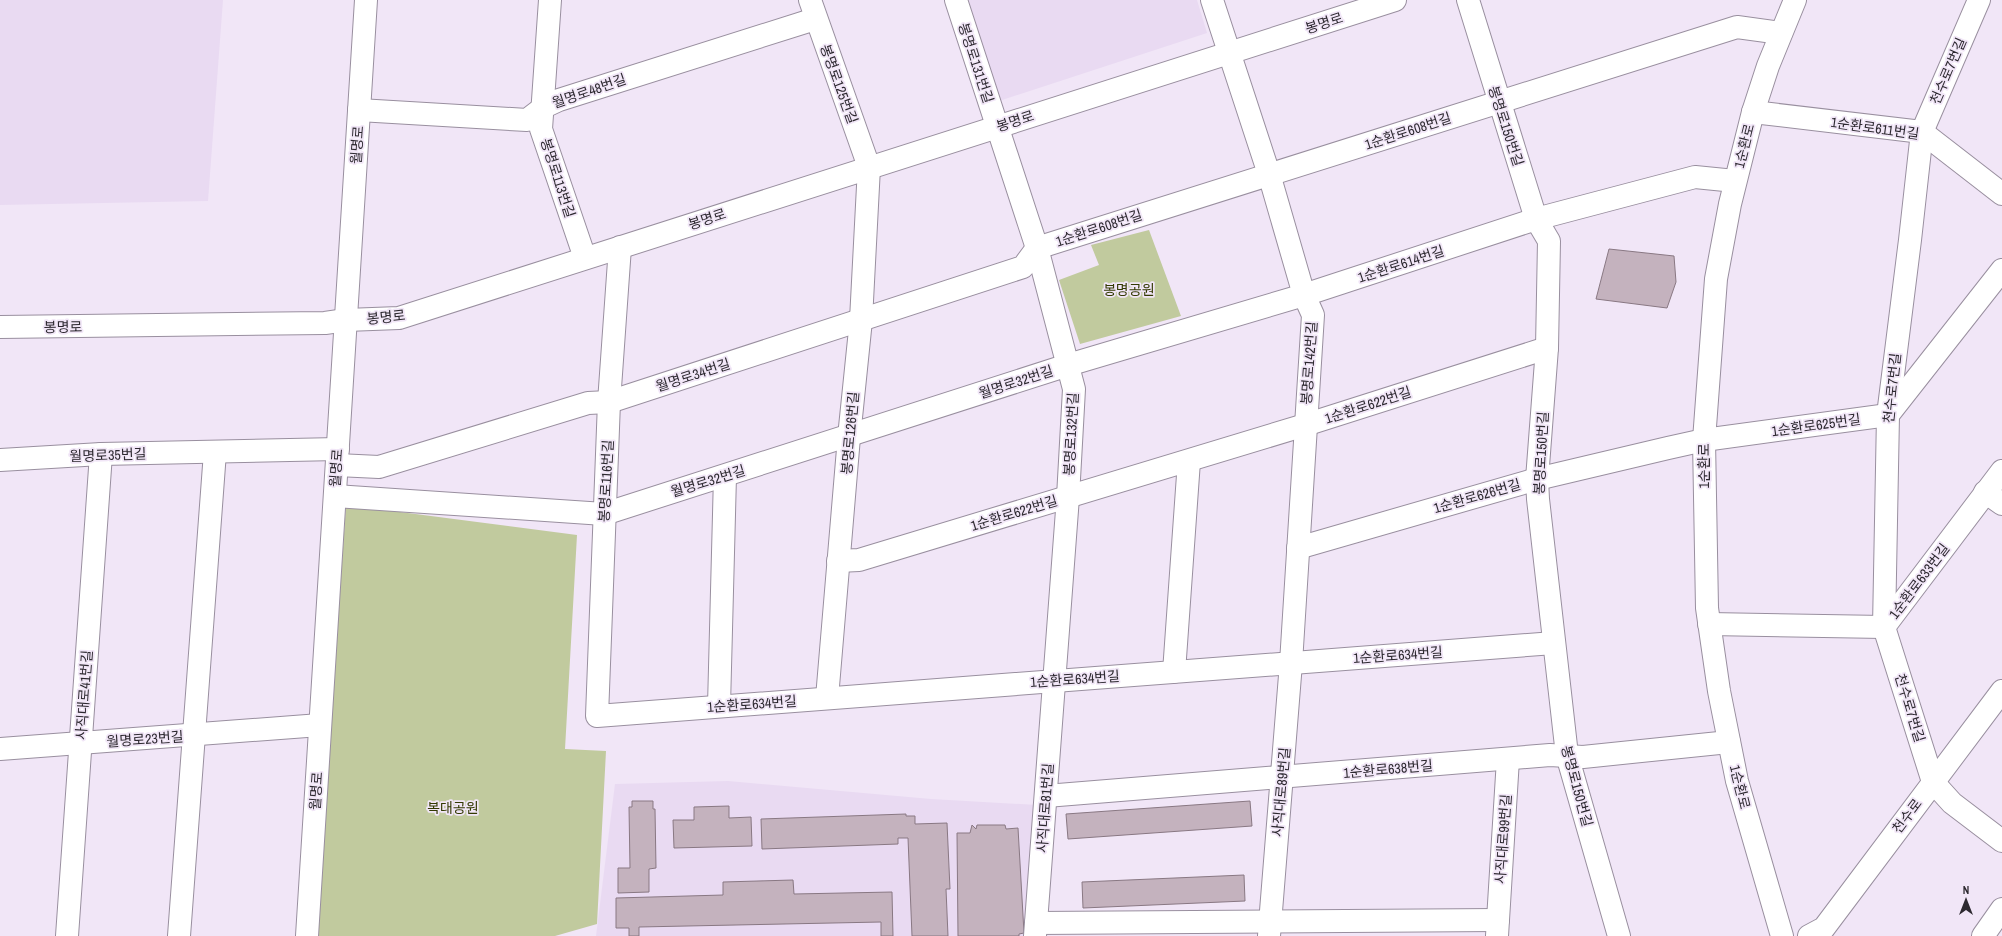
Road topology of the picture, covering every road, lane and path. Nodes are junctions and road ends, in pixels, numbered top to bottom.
1 (366, 0) edge
2 (550, 0) edge
3 (956, 0) edge
4 (1212, 0) edge
5 (1395, 0) edge
6 (1468, 0) edge
7 (1795, 0) edge
8 (1979, 0) edge
9 (813, 9) edge
10 (1781, 33) junction
11 (1229, 53) junction
12 (1498, 102) junction
13 (544, 108) junction
14 (359, 110) junction
15 (1753, 112) junction
16 (998, 126) junction
17 (1922, 132) junction
18 (869, 167) junction
19 (1269, 174) junction
20 (1735, 181) junction
21 (2002, 194) edge
22 (1536, 219) junction
23 (620, 247) junction
24 (1037, 248) junction
25 (585, 258) junction
26 (2002, 270) edge
27 (1304, 295) junction
28 (346, 320) junction
29 (861, 320) junction
30 (0, 328) edge
31 (1547, 348) junction
32 (1068, 365) junction
33 (609, 402) junction
34 (1888, 415) junction
35 (1305, 425) junction
36 (849, 437) junction
37 (1704, 440) junction
38 (215, 452) junction
39 (101, 454) junction
40 (337, 457) junction
41 (0, 460) edge
42 (1188, 461) junction
43 (2002, 471) edge
44 (725, 476) junction
45 (1538, 479) junction
46 (335, 496) junction
47 (1068, 497) junction
48 (1994, 498) edge
49 (604, 514) junction
50 (1298, 548) junction
51 (838, 561) junction
52 (1709, 624) junction
53 (1884, 627) junction
54 (1554, 643) junction
55 (1291, 663) junction
56 (1174, 672) junction
57 (1055, 681) junction
58 (2002, 691) edge
59 (827, 698) junction
60 (719, 706) junction
61 (597, 716) joint
62 (320, 725) junction
63 (194, 735) junction
64 (1729, 742) junction
65 (81, 744) junction
66 (0, 749) edge
67 (1567, 755) junction
68 (1508, 759) junction
69 (1282, 778) junction
70 (1933, 782) junction
71 (1046, 796) junction
72 (2002, 841) edge
73 (2002, 908) edge
74 (1498, 928) edge
75 (1270, 929) edge
76 (1036, 930) edge
77 (67, 936) edge
78 (179, 936) edge
79 (307, 936) edge
80 (1619, 936) edge
81 (1782, 936) edge
82 (1809, 936) edge
83 (1983, 936) edge

1 - 14 street, 월명로
2 - 13 street, 봉명로113번길
3 - 16 street, 봉명로131번길
4 - 11 street, 봉명로142번길
5 - 11 street, 봉명로
6 - 12 street, 봉명로150번길
7 - 10 street, 1순환로
8 - 17 street, 천수로7번길
9 - 13 street, 월명로48번길
9 - 18 street, 봉명로125번길
10 - 12 street, 1순환로608번길
10 - 15 street, 1순환로
11 - 16 street, 봉명로
11 - 19 street, 봉명로142번길
12 - 19 street, 1순환로608번길
12 - 22 street, 봉명로150번길
13 - 14 street, 월명로48번길
13 - 25 street, 봉명로113번길
14 - 28 street, 월명로
15 - 17 street, 1순환로611번길
15 - 20 street, 1순환로
16 - 18 street, 봉명로
16 - 24 street, 봉명로132번길
17 - 21 street, 1순환로611번길
17 - 34 street, 천수로7번길
18 - 23 street, 봉명로
18 - 29 street, 봉명로126번길
19 - 24 street, 1순환로608번길
19 - 27 street, 봉명로142번길
20 - 22 street, 1순환로614번길
20 - 37 street, 1순환로
22 - 27 street, 1순환로614번길
22 - 31 street, 봉명로150번길
23 - 25 street, 봉명로
23 - 33 street, 봉명로116번길
24 - 29 street, 월명로34번길
24 - 32 street, 봉명로132번길
25 - 28 street, 봉명로
26 - 34 street
27 - 32 street, 1순환로614번길
27 - 35 street, 봉명로142번길
28 - 30 street, 봉명로
28 - 40 street, 월명로
29 - 33 street, 월명로34번길
29 - 36 street, 봉명로126번길
31 - 35 street, 1순환로622번길
31 - 45 street, 봉명로150번길
32 - 36 street, 월명로32번길
32 - 47 street, 봉명로132번길
33 - 40 street, 월명로34번길
33 - 49 street, 봉명로116번길
34 - 37 street, 1순환로625번길
34 - 53 street, 천수로7번길
35 - 42 street, 1순환로622번길
35 - 50 street, 봉명로142번길
36 - 44 street, 월명로32번길
36 - 51 street, 봉명로126번길
37 - 45 street, 1순환로626번길
37 - 52 street, 1순환로
38 - 39 street, 월명로35번길
38 - 40 street, 월명로35번길
38 - 63 street, 월명로23번길
39 - 41 street, 월명로35번길
39 - 65 street, 사직대로41번길
40 - 46 street, 월명로
42 - 47 street, 1순환로622번길
42 - 56 street
43 - 48 street, 1순환로633번길
44 - 49 street, 월명로32번길
44 - 60 street
45 - 50 street, 1순환로626번길
45 - 54 street, 봉명로150번길
46 - 49 street, 월명로32번길
46 - 62 street, 월명로
47 - 51 street, 1순환로622번길
47 - 57 street, 봉명로132번길
48 - 53 street, 1순환로633번길
49 - 61 street, 봉명로116번길
50 - 55 street, 봉명로142번길
51 - 59 street, 봉명로126번길
52 - 53 street, 1순환로633번길
52 - 64 street, 1순환로
53 - 70 street, 천수로7번길
54 - 55 street, 1순환로634번길
54 - 67 street, 봉명로150번길
55 - 56 street, 1순환로634번길
55 - 69 street, 사직대로89번길
56 - 57 street, 1순환로634번길
57 - 59 street, 1순환로634번길
57 - 71 street, 사직대로81번길
58 - 70 street, 천수로
59 - 60 street, 1순환로634번길
60 - 61 street, 1순환로634번길
62 - 63 street, 월명로23번길
62 - 79 street, 월명로
63 - 65 street, 월명로23번길
63 - 78 street, 월명로23번길
64 - 67 street, 1순환로638번길
64 - 81 street, 1순환로
65 - 66 street, 월명로23번길
65 - 77 street, 사직대로41번길
67 - 68 street, 1순환로638번길
67 - 80 street, 봉명로150번길
68 - 69 street, 1순환로638번길
68 - 74 street, 사직대로99번길
69 - 71 street, 1순환로638번길
69 - 75 street, 사직대로89번길
70 - 72 street
70 - 82 street, 천수로
71 - 76 street, 사직대로81번길
73 - 83 street
74 - 75 street, 사직대로99번길
75 - 76 street

